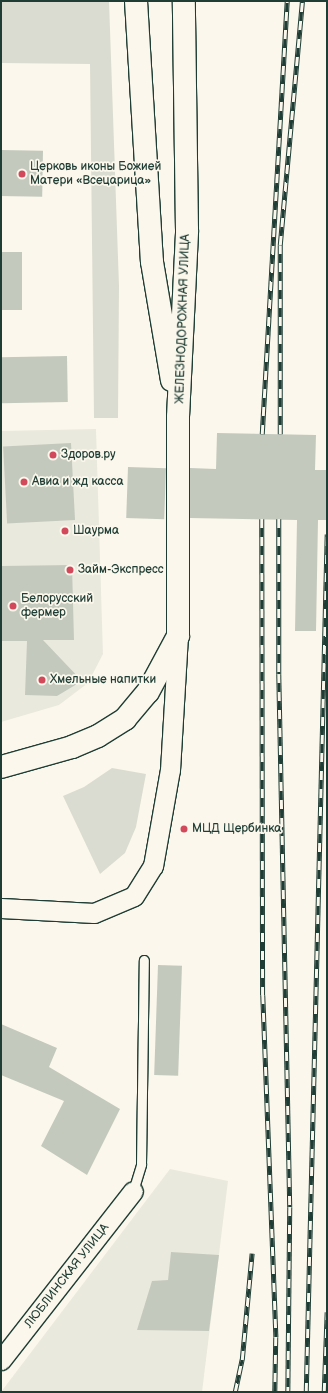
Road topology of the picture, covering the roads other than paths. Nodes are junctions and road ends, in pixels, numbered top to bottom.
1 (136, 1) edge
2 (184, 1) edge
3 (178, 417) junction
4 (178, 636) junction
5 (1, 767) edge
6 (1, 908) edge
7 (144, 960) dead end
8 (133, 1191) joint
9 (1, 1360) edge

1 - 3 main road
2 - 3 main road, ЖЕЛЕЗНОДОРОЖНАЯ УЛИЦА
3 - 4 main road, ЖЕЛЕЗНОДОРОЖНАЯ УЛИЦА
4 - 5 main road
4 - 6 street
7 - 8 lane
8 - 9 street, ЛЮБЛИНСКАЯ УЛИЦА

